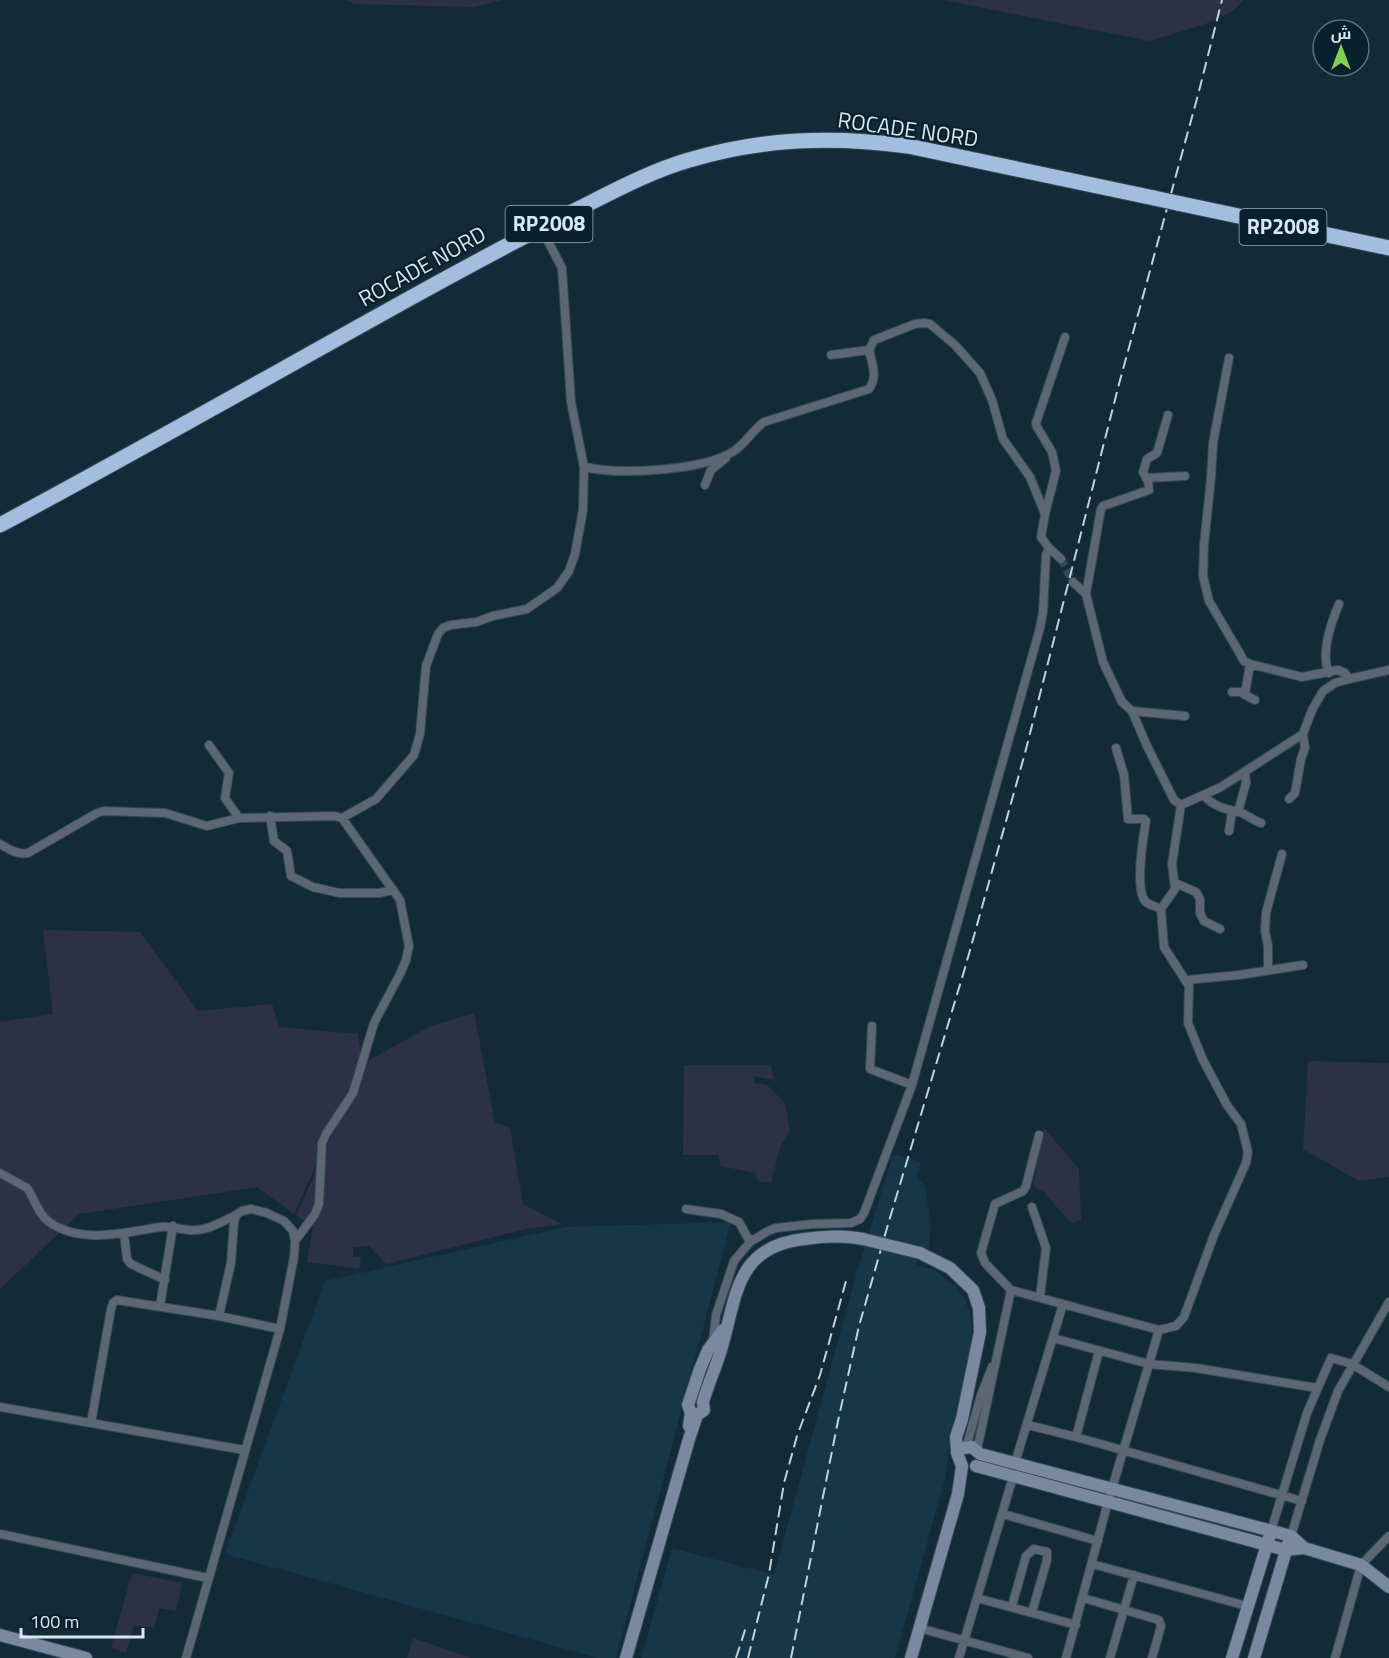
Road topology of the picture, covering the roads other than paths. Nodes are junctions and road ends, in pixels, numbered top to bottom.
1 (541, 228) junction
2 (1389, 248) edge
3 (1065, 337) dead end
4 (869, 350) junction
5 (831, 355) dead end
6 (1229, 358) dead end
7 (1168, 415) dead end
8 (730, 453) junction
9 (584, 467) junction
10 (1185, 476) dead end
11 (1146, 478) junction
12 (705, 485) dead end
13 (1044, 514) junction
14 (0, 525) edge
15 (1049, 548) junction
16 (1061, 559) tunnel mouth
17 (1073, 582) tunnel mouth
18 (1086, 594) junction
19 (1339, 604) dead end
20 (1250, 664) junction
21 (1389, 670) edge
22 (1328, 671) junction
23 (1349, 679) junction
24 (1335, 683) junction
25 (1232, 692) dead end
26 (1245, 694) junction
27 (1255, 700) dead end
28 (1132, 711) junction
29 (1185, 717) dead end
30 (1303, 734) junction
31 (209, 745) dead end
32 (1116, 748) dead end
33 (1245, 772) junction
34 (1204, 796) junction
35 (1290, 799) dead end
36 (1181, 805) junction
37 (1235, 812) junction
38 (270, 816) junction
39 (239, 818) junction
40 (342, 818) junction
41 (1262, 823) dead end
42 (1229, 831) dead end
43 (0, 844) edge
44 (1282, 854) dead end
45 (1175, 883) junction
46 (393, 890) junction
47 (1161, 909) junction
48 (1220, 929) dead end
49 (1303, 965) dead end
50 (1269, 970) junction
51 (1187, 980) junction
52 (872, 1026) dead end
53 (912, 1085) junction
54 (1039, 1135) dead end
55 (0, 1173) edge
56 (1032, 1207) dead end
57 (686, 1209) dead end
58 (236, 1215) junction
59 (173, 1226) junction
60 (124, 1234) junction
61 (295, 1241) junction
62 (750, 1242) junction
63 (165, 1280) junction
64 (1011, 1290) junction
65 (1041, 1297) junction
66 (1389, 1302) edge
67 (1064, 1305) junction
68 (160, 1306) junction
69 (219, 1316) junction
70 (725, 1327) junction
71 (280, 1329) junction
72 (1159, 1330) junction
73 (1053, 1338) junction
74 (713, 1344) junction
75 (1099, 1352) junction
76 (1149, 1364) junction
77 (1352, 1364) junction
78 (712, 1371) junction
79 (1389, 1387) edge
80 (1317, 1388) junction
81 (0, 1407) edge
82 (696, 1407) junction
83 (91, 1423) junction
84 (1028, 1425) junction
85 (1076, 1437) junction
86 (244, 1450) junction
87 (1125, 1451) junction
88 (969, 1457) junction
89 (1015, 1464) junction
90 (1013, 1477) junction
91 (1282, 1495) junction
92 (1110, 1496) junction
93 (1302, 1501) junction
94 (1003, 1515) junction
95 (1271, 1531) junction
96 (0, 1534) edge
97 (1291, 1536) junction
98 (1389, 1536) edge
99 (1098, 1541) junction
100 (1267, 1545) junction
101 (1304, 1548) junction
102 (1286, 1550) junction
103 (1092, 1564) junction
104 (1361, 1565) junction
105 (1134, 1575) junction
106 (208, 1578) junction
107 (1389, 1587) edge
108 (977, 1598) junction
109 (1083, 1599) junction
110 (1012, 1606) junction
111 (1247, 1606) junction
112 (1125, 1610) junction
113 (1032, 1612) junction
114 (1076, 1625) junction
115 (919, 1628) junction
116 (0, 1635) edge
117 (963, 1641) junction
118 (86, 1658) edge
119 (186, 1658) edge
120 (626, 1658) edge
121 (911, 1658) edge
122 (959, 1658) edge
123 (1028, 1658) edge
124 (1066, 1658) edge
125 (1110, 1658) edge
126 (1152, 1658) edge
127 (1233, 1658) edge
128 (1254, 1658) edge
129 (1335, 1658) edge

1 - 2 highway, ROCADE NORD / RP2008, bridge
1 - 9 street
1 - 14 highway, ROCADE NORD / RP2008
3 - 13 street
4 - 5 street
4 - 8 street
4 - 13 street
6 - 20 street
7 - 11 street
8 - 9 street
8 - 12 street
9 - 40 street
10 - 11 street
11 - 18 street
13 - 15 street
15 - 16 street
15 - 53 street
17 - 18 street
18 - 28 street
19 - 22 street
20 - 22 street
20 - 26 street
21 - 23 street
22 - 23 street
22 - 24 street
23 - 24 street
24 - 30 street
25 - 26 street
26 - 27 street
28 - 29 street
28 - 36 street
30 - 33 street
30 - 35 street
31 - 39 street
32 - 47 street
33 - 34 street
33 - 37 street
34 - 36 street
34 - 37 street
36 - 45 street
37 - 41 street
37 - 42 street
38 - 39 street
38 - 40 street
38 - 46 street
39 - 43 street
40 - 46 street
44 - 50 street
45 - 47 street
45 - 48 street
46 - 61 street
47 - 51 street
49 - 50 street
50 - 51 street
51 - 72 street
52 - 53 street
53 - 62 street
54 - 64 street
55 - 60 street
56 - 65 street
57 - 62 street
58 - 59 street
58 - 61 street
58 - 69 street
59 - 60 street
59 - 63 street
60 - 63 street
61 - 71 street
62 - 74 street
63 - 68 street
64 - 65 street
64 - 88 street
65 - 67 street
66 - 77 street
67 - 72 street
67 - 73 street
68 - 69 street
68 - 83 street
69 - 71 street
70 - 74 street
70 - 78 street
70 - 88 street, bridge
71 - 86 street
72 - 76 street
73 - 75 street
73 - 84 street
74 - 78 street
74 - 82 street
75 - 76 street
75 - 85 street
76 - 80 street
76 - 87 street
77 - 79 street
77 - 80 street
77 - 93 street
78 - 82 street
80 - 91 street
81 - 83 street
82 - 120 street
83 - 86 street
84 - 85 street
84 - 89 street
85 - 87 street
86 - 106 street
87 - 91 street
87 - 92 street
88 - 89 street
88 - 90 street
88 - 115 street
89 - 92 street
90 - 92 street
90 - 94 street
91 - 93 street
91 - 95 street
92 - 95 street
92 - 99 street
92 - 100 street
93 - 97 street
94 - 99 street
94 - 108 street
95 - 97 street
95 - 100 street
96 - 106 street
97 - 101 street
97 - 102 street
98 - 104 street
99 - 103 street
100 - 102 street
100 - 111 street
101 - 102 street
101 - 104 street
102 - 128 street
103 - 105 street
103 - 109 street
104 - 107 street
104 - 129 street
105 - 111 street
105 - 112 street
106 - 119 street
108 - 110 street
108 - 117 street
109 - 112 street
109 - 114 street
110 - 113 street
110 - 113 street
111 - 127 street
112 - 125 street
112 - 126 street
113 - 114 street
114 - 124 street
115 - 117 street
115 - 121 street
116 - 118 street
117 - 122 street
117 - 123 street

